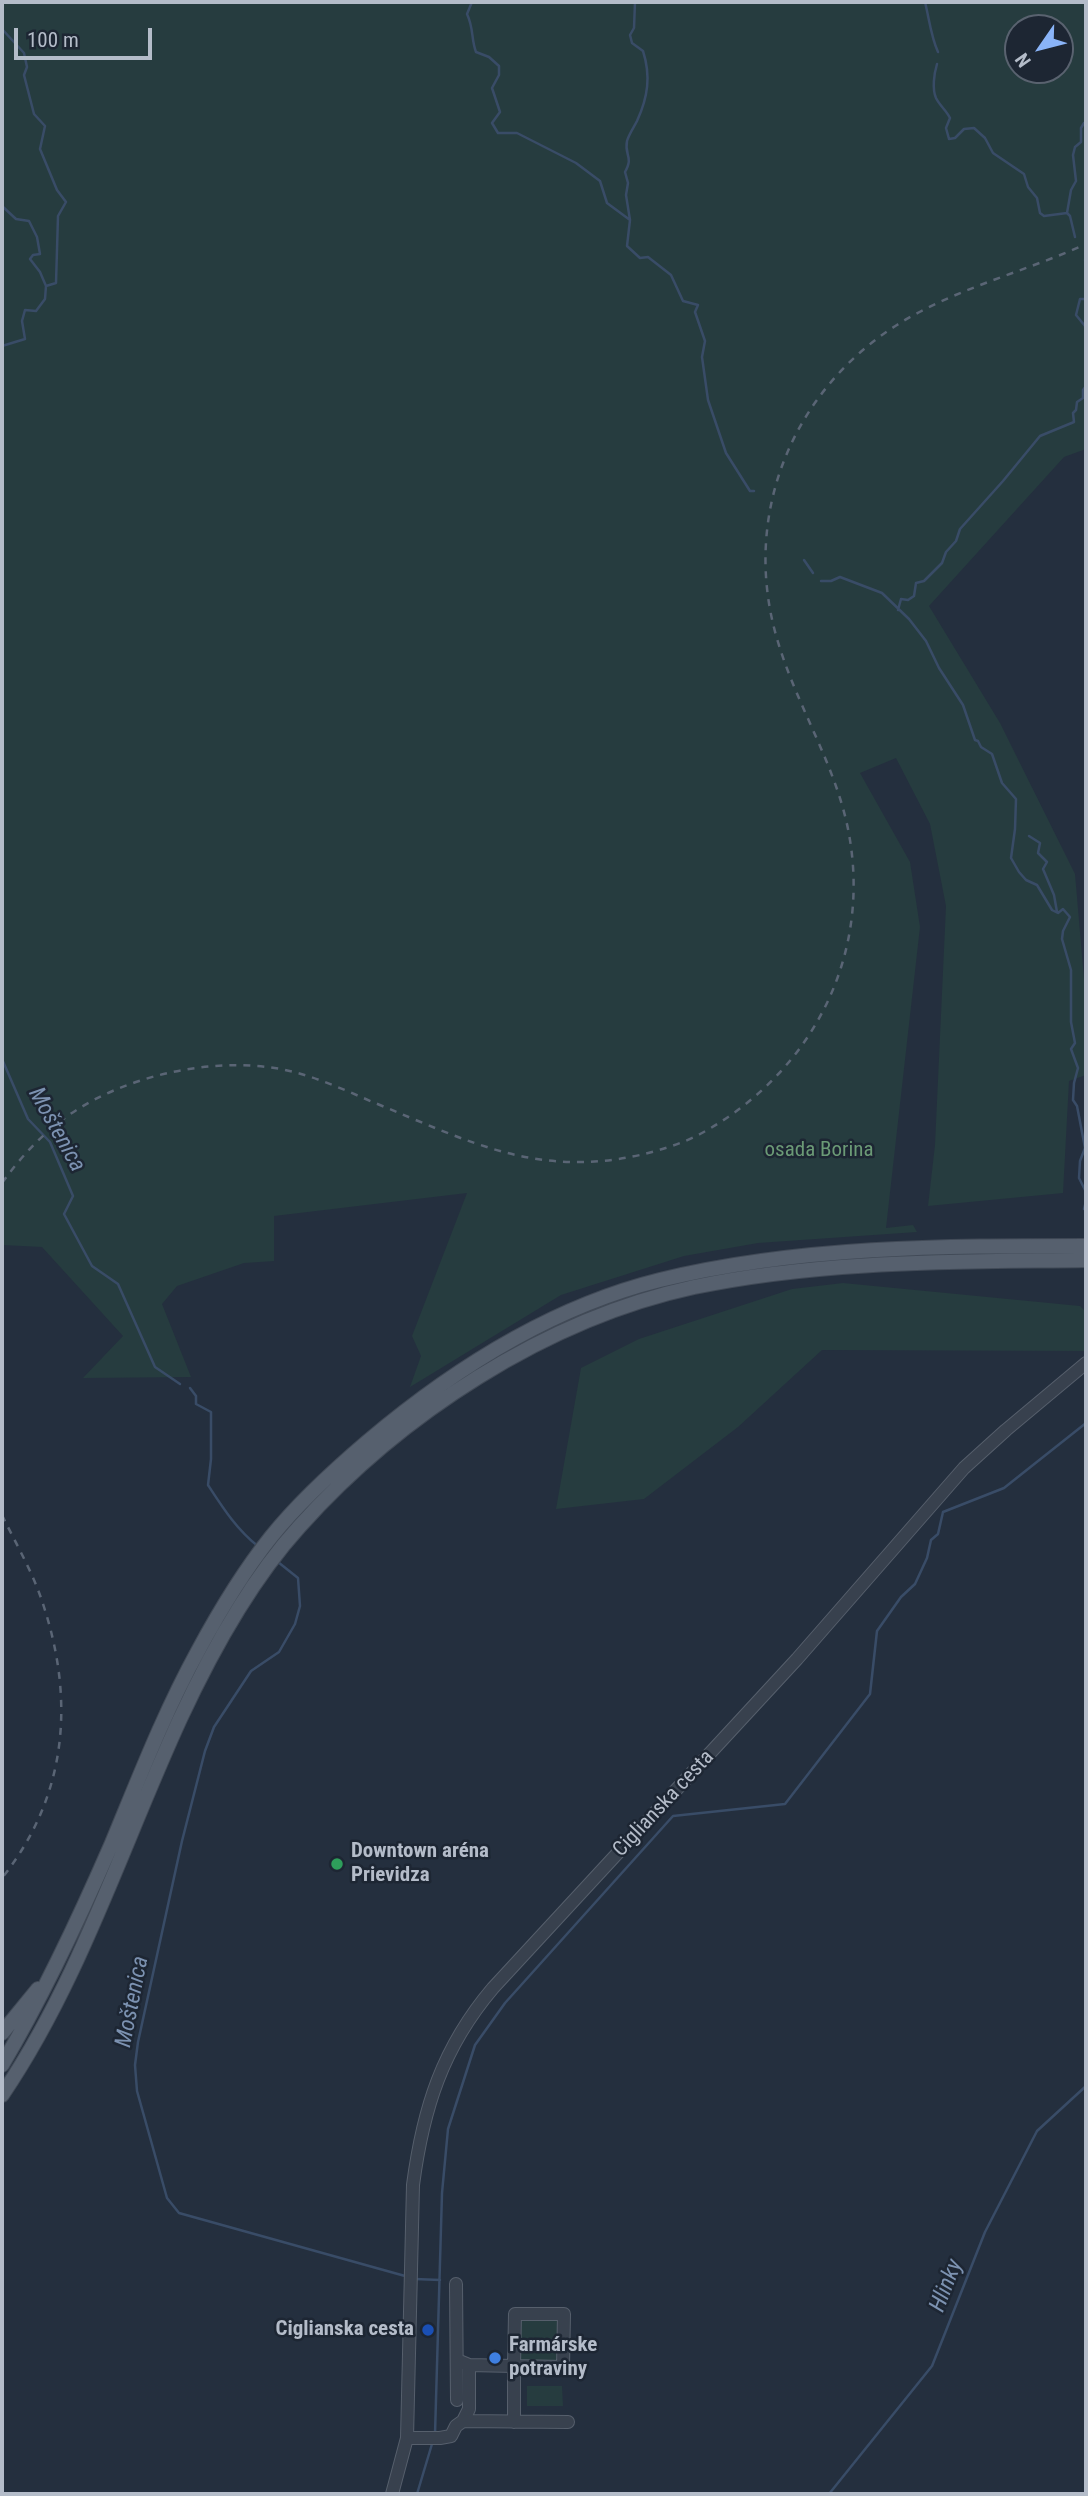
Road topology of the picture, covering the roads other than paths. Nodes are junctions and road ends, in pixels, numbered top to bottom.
1 (1086, 1246) edge
2 (1086, 1260) edge
3 (1086, 1363) edge
4 (257, 1568) junction
5 (55, 1969) junction
6 (2, 2033) edge
7 (2, 2065) edge
8 (2, 2095) edge
9 (456, 2284) dead end
10 (463, 2362) junction
11 (514, 2366) junction
12 (457, 2400) dead end
13 (463, 2421) junction
14 (514, 2422) junction
15 (568, 2423) dead end
16 (407, 2438) junction
17 (392, 2494) edge

1 - 4 main road
2 - 4 main road
3 - 16 street, Ciglianska cesta
4 - 5 main road
4 - 8 main road
5 - 6 main road
5 - 7 main road
9 - 10 street
10 - 11 street
10 - 12 street
10 - 13 street
11 - 11 street
11 - 14 street
13 - 14 street
13 - 16 street
14 - 15 street
16 - 17 street, Ciglianska cesta

